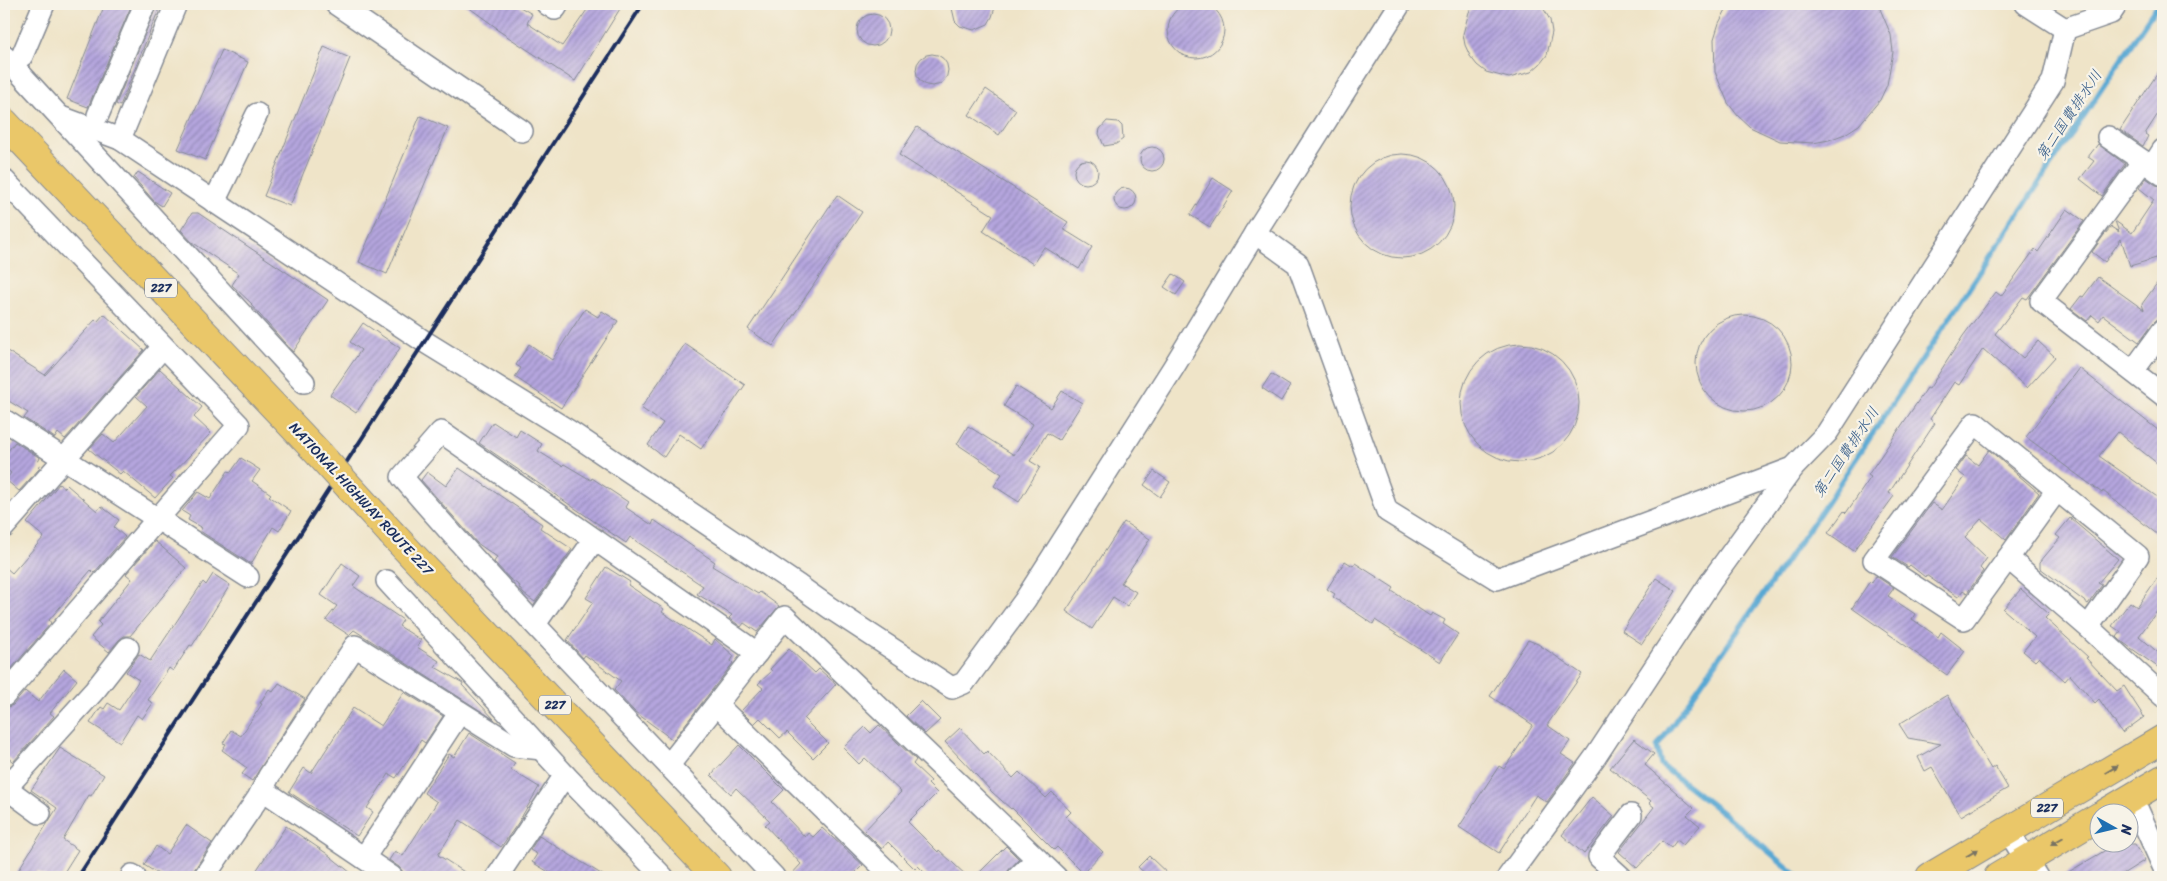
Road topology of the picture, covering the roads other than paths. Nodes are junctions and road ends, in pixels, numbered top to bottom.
1 (44, 4) edge
2 (145, 4) edge
3 (176, 4) edge
4 (336, 4) edge
5 (548, 4) edge
6 (558, 4) edge
7 (1400, 4) edge
8 (2026, 4) edge
9 (2117, 4) edge
10 (2065, 29) junction
11 (13, 56) edge
12 (257, 114) dead end
13 (98, 115) dead end
14 (61, 117) junction
15 (4, 122) edge
16 (522, 131) dead end
17 (2108, 137) dead end
18 (120, 140) junction
19 (2155, 163) edge
20 (4, 180) edge
21 (214, 202) junction
22 (1255, 233) junction
23 (2163, 330) edge
24 (163, 347) junction
25 (2134, 371) junction
26 (304, 382) dead end
27 (2163, 394) edge
28 (4, 420) edge
29 (64, 459) junction
30 (1793, 468) junction
31 (2057, 490) junction
32 (158, 519) junction
33 (4, 527) edge
34 (594, 540) junction
35 (2008, 558) junction
36 (248, 577) dead end
37 (387, 581) dead end
38 (535, 624) junction
39 (2088, 627) junction
40 (128, 648) dead end
41 (757, 653) junction
42 (4, 696) edge
43 (2163, 696) edge
44 (717, 705) junction
45 (460, 712) junction
46 (2163, 739) edge
47 (542, 749) junction
48 (669, 765) junction
49 (565, 775) junction
50 (2163, 779) edge
51 (5, 788) edge
52 (263, 790) junction
53 (2132, 797) junction
54 (2120, 804) edge
55 (40, 813) dead end
56 (1631, 815) dead end
57 (2090, 824) edge
58 (2008, 831) junction
59 (364, 858) junction
60 (1037, 859) junction
61 (2163, 866) edge
62 (2031, 868) edge
63 (642, 869) edge
64 (204, 877) edge
65 (392, 877) edge
66 (497, 877) edge
67 (662, 877) edge
68 (717, 877) edge
69 (774, 877) edge
70 (893, 877) edge
71 (1018, 877) edge
72 (1056, 877) edge
73 (1508, 877) edge
74 (1621, 877) edge
75 (1930, 877) edge
76 (1998, 877) edge

1 - 11 street
2 - 13 street
3 - 18 street
4 - 16 street
5 - 6 street
7 - 22 street
8 - 10 street
9 - 10 street
10 - 30 street
11 - 14 street
12 - 21 street
14 - 18 street
14 - 26 street
15 - 68 highway, NATIONAL HIGHWAY ROUTE 227 / 227, bridge
17 - 19 street
18 - 21 street
19 - 25 street
20 - 24 street
21 - 22 street
22 - 30 street
23 - 25 street
24 - 29 street
24 - 32 street
25 - 27 street
28 - 29 street
29 - 32 street
29 - 33 street
30 - 73 street
31 - 35 street
31 - 35 street
31 - 39 street
32 - 36 street
32 - 42 street
34 - 38 street
34 - 38 street
34 - 41 street
35 - 39 street
37 - 47 street
38 - 48 street
39 - 43 street
40 - 51 street
41 - 44 street
41 - 60 street
44 - 48 street
44 - 70 street
45 - 47 street
45 - 52 street
45 - 59 street
58 -> 46 highway, 227
47 - 49 street
48 - 69 street
49 - 63 street
49 - 66 street
50 - 53 highway
51 - 55 street
52 - 59 street
52 - 64 street
53 - 54 highway
53 - 61 street
56 - 74 street
57 -> 62 highway, 227
58 - 62 street
75 -> 58 highway, 227
59 - 65 street
60 - 71 street
60 - 72 street
62 - 76 highway, 227
63 - 67 street

